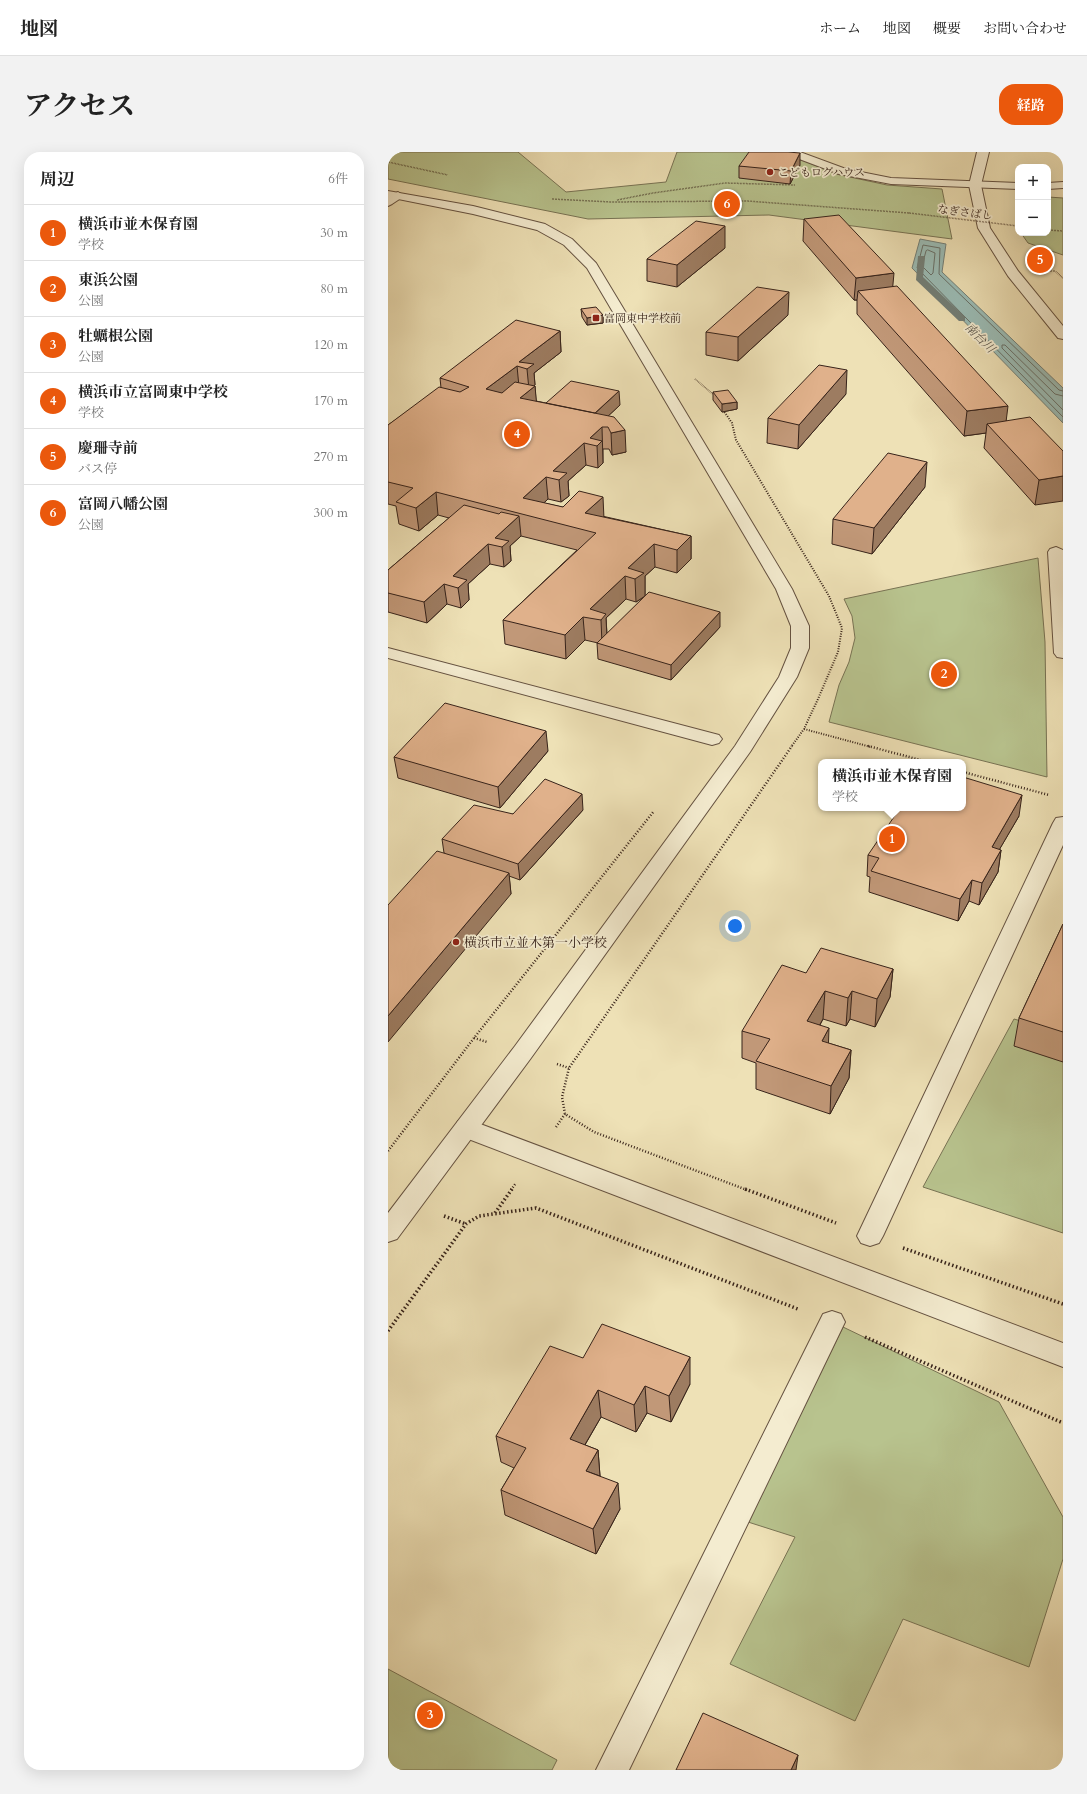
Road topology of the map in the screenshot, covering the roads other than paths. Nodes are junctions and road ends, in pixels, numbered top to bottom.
1 (790, 152) edge
2 (983, 152) edge
3 (975, 185) junction
4 (1015, 186) edge
5 (391, 197) edge
6 (1063, 335) edge
7 (1056, 552) dead end
8 (388, 653) edge
9 (1063, 653) edge
10 (712, 740) dead end
11 (1063, 823) edge
12 (467, 1128) junction
13 (388, 1232) edge
14 (870, 1236) dead end
15 (832, 1322) road end
16 (1063, 1355) edge
17 (612, 1770) edge

1 - 3 street
2 - 3 street
3 - 4 street
3 - 6 street
5 - 12 street
7 - 9 street
8 - 10 street
11 - 14 street
12 - 13 street
12 - 16 street
15 - 17 street

